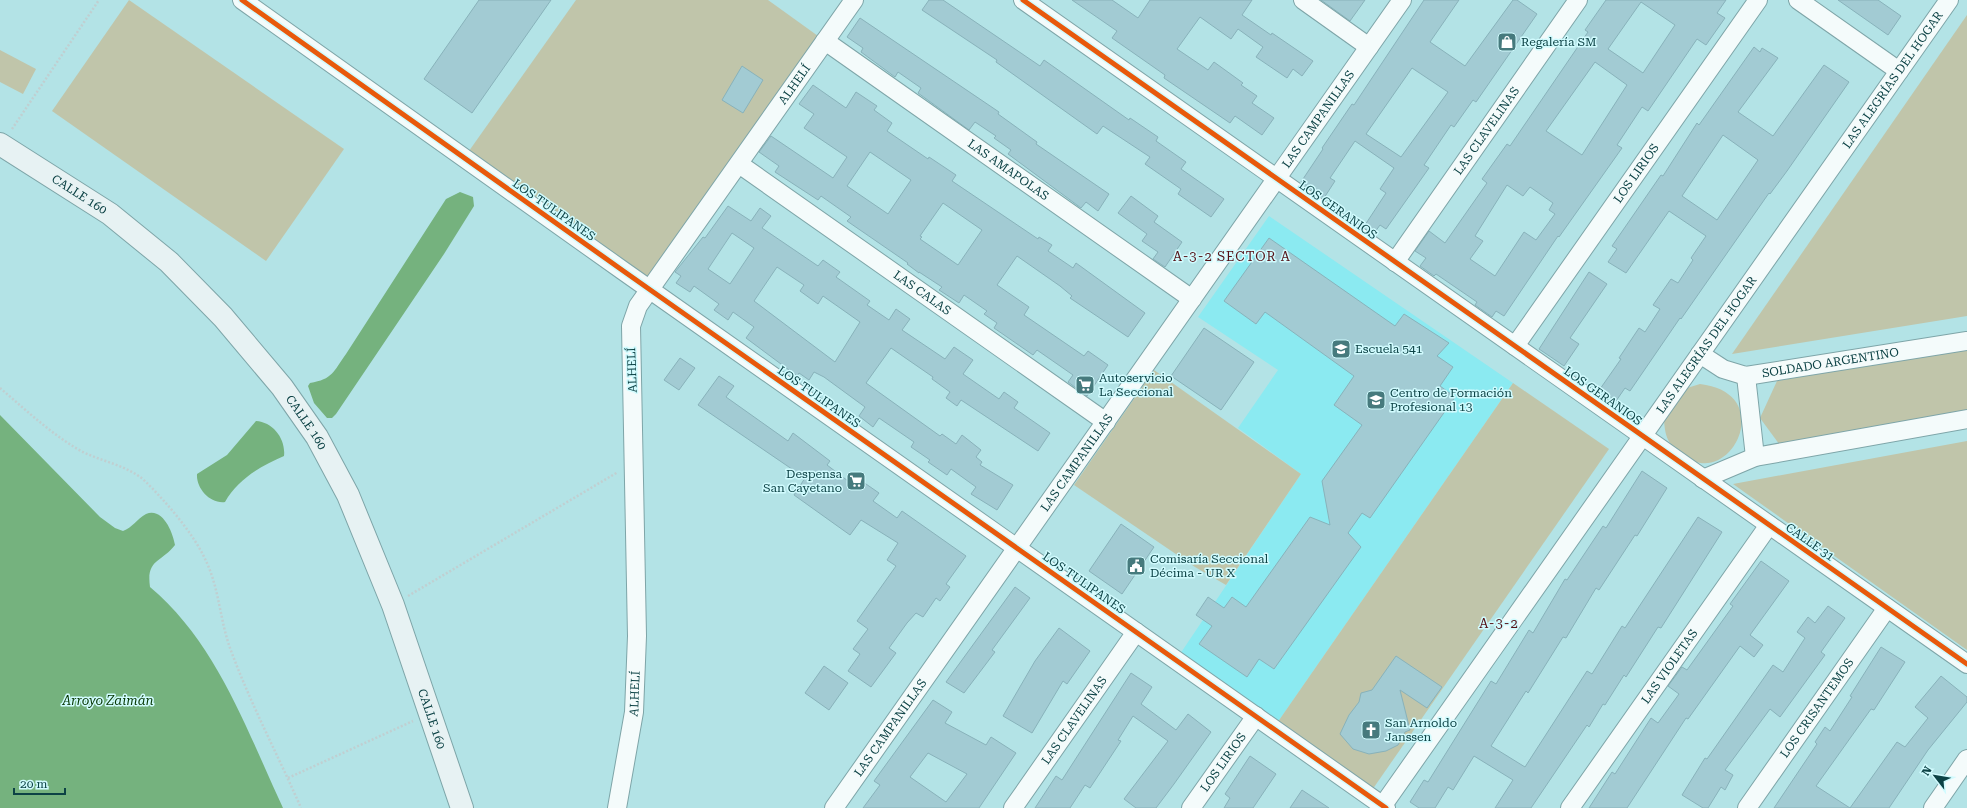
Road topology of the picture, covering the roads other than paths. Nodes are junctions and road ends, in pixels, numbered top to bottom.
1 (242, 0) edge
2 (854, 0) edge
3 (1023, 0) edge
4 (1303, 0) edge
5 (1402, 0) edge
6 (1578, 0) edge
7 (1758, 0) edge
8 (1798, 0) edge
9 (1949, 0) edge
10 (825, 40) junction
11 (1369, 47) junction
12 (1899, 71) junction
13 (1, 144) edge
14 (739, 164) junction
15 (1277, 179) junction
16 (1395, 262) junction
17 (650, 290) junction
18 (1192, 299) junction
19 (1967, 341) edge
20 (1515, 346) junction
21 (1700, 354) junction
22 (1746, 376) junction
23 (1967, 419) edge
24 (1106, 422) junction
25 (1642, 436) junction
26 (1754, 457) junction
27 (1703, 479) junction
28 (1769, 525) junction
29 (1017, 548) junction
30 (1887, 608) junction
31 (1136, 632) junction
32 (1967, 664) edge
33 (1256, 716) junction
34 (1967, 759) edge
35 (1383, 807) edge
36 (462, 808) edge
37 (617, 808) edge
38 (834, 808) edge
39 (1013, 808) edge
40 (1191, 808) edge
41 (1570, 808) edge
42 (1747, 808) edge
43 (1933, 808) edge

1 - 17 street, LOS TULIPANES
2 - 10 street, ALHELÍ
3 - 15 street, LOS GERANIOS
4 - 11 street
5 - 11 street, LAS CAMPANILLAS
6 - 16 street, LAS CLAVELINAS
7 - 20 street, LOS LIRIOS
8 - 12 street
9 - 12 street, LAS ALEGRÍAS DEL HOGAR
10 - 14 street, ALHELÍ
10 - 18 street, LAS AMAPOLAS
11 - 15 street, LAS CAMPANILLAS
12 - 21 street, LAS ALEGRÍAS DEL HOGAR
13 - 36 main road, CALLE 160
14 - 17 street, ALHELÍ
14 - 24 street, LAS CALAS
15 - 16 street, LOS GERANIOS
15 - 18 street, LAS CAMPANILLAS
16 - 20 street, LOS GERANIOS
17 - 29 street, LOS TULIPANES
17 - 37 street, ALHELÍ
18 - 24 street, LAS CAMPANILLAS
19 - 22 street, SOLDADO ARGENTINO
20 - 25 street, LOS GERANIOS
21 - 22 street, SOLDADO ARGENTINO
21 - 25 street, LAS ALEGRÍAS DEL HOGAR
22 - 26 street
23 - 26 street
24 - 29 street, LAS CAMPANILLAS
25 - 27 street, CALLE 31
25 - 35 street, LAS ALEGRÍAS DEL HOGAR
26 - 27 street
27 - 28 street, CALLE 31
28 - 30 street, CALLE 31
28 - 41 street, LAS VIOLETAS
29 - 31 street, LOS TULIPANES
29 - 38 street, LAS CAMPANILLAS
30 - 32 street, CALLE 31
30 - 42 street, LOS CRISANTEMOS
31 - 33 street, LOS TULIPANES
31 - 39 street, LAS CLAVELINAS
33 - 35 street, LOS TULIPANES
33 - 40 street, LOS LIRIOS
34 - 43 street

